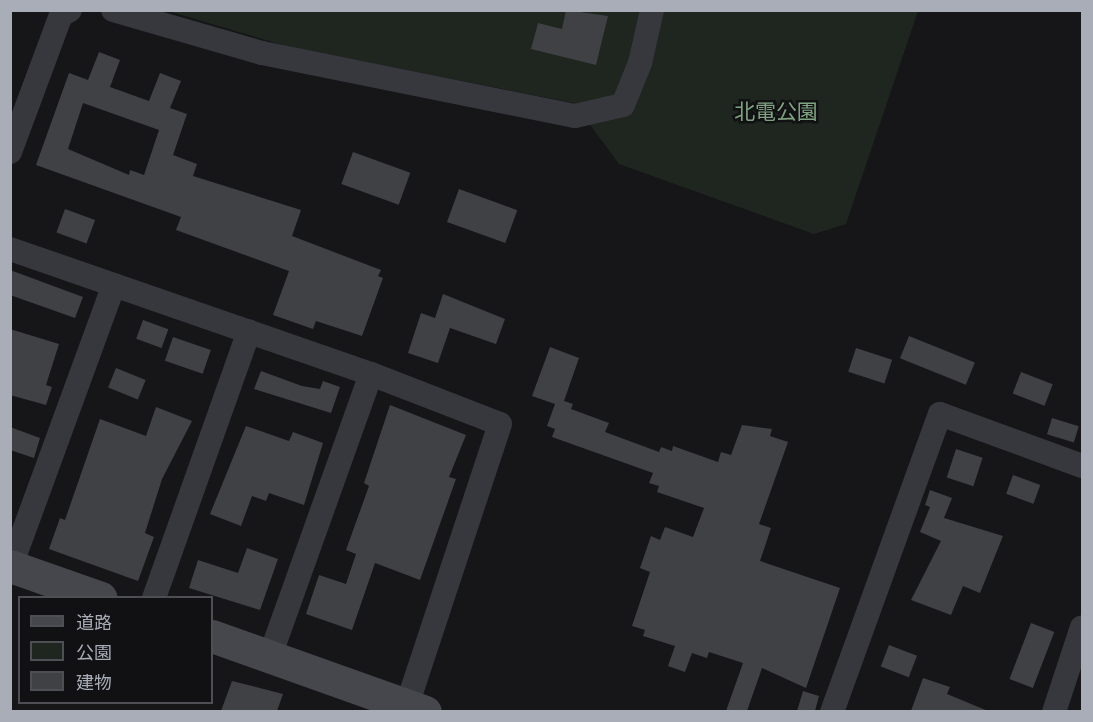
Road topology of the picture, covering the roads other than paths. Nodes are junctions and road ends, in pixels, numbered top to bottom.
1 (113, 10) edge
2 (652, 10) edge
3 (61, 12) edge
4 (10, 152) edge
5 (10, 249) edge
6 (114, 285) junction
7 (249, 331) junction
8 (371, 374) junction
9 (1083, 466) edge
10 (11, 566) edge
11 (98, 596) edge
12 (154, 596) edge
13 (1083, 627) edge
14 (213, 636) edge
15 (270, 656) junction
16 (416, 708) edge
17 (832, 711) edge
18 (1054, 711) edge

1 - 2 street
3 - 4 street
5 - 6 street
6 - 7 street
6 - 10 street
7 - 8 street
7 - 12 street
8 - 15 street
8 - 16 street
9 - 17 street
10 - 11 street
13 - 18 street
14 - 15 street
15 - 16 street

